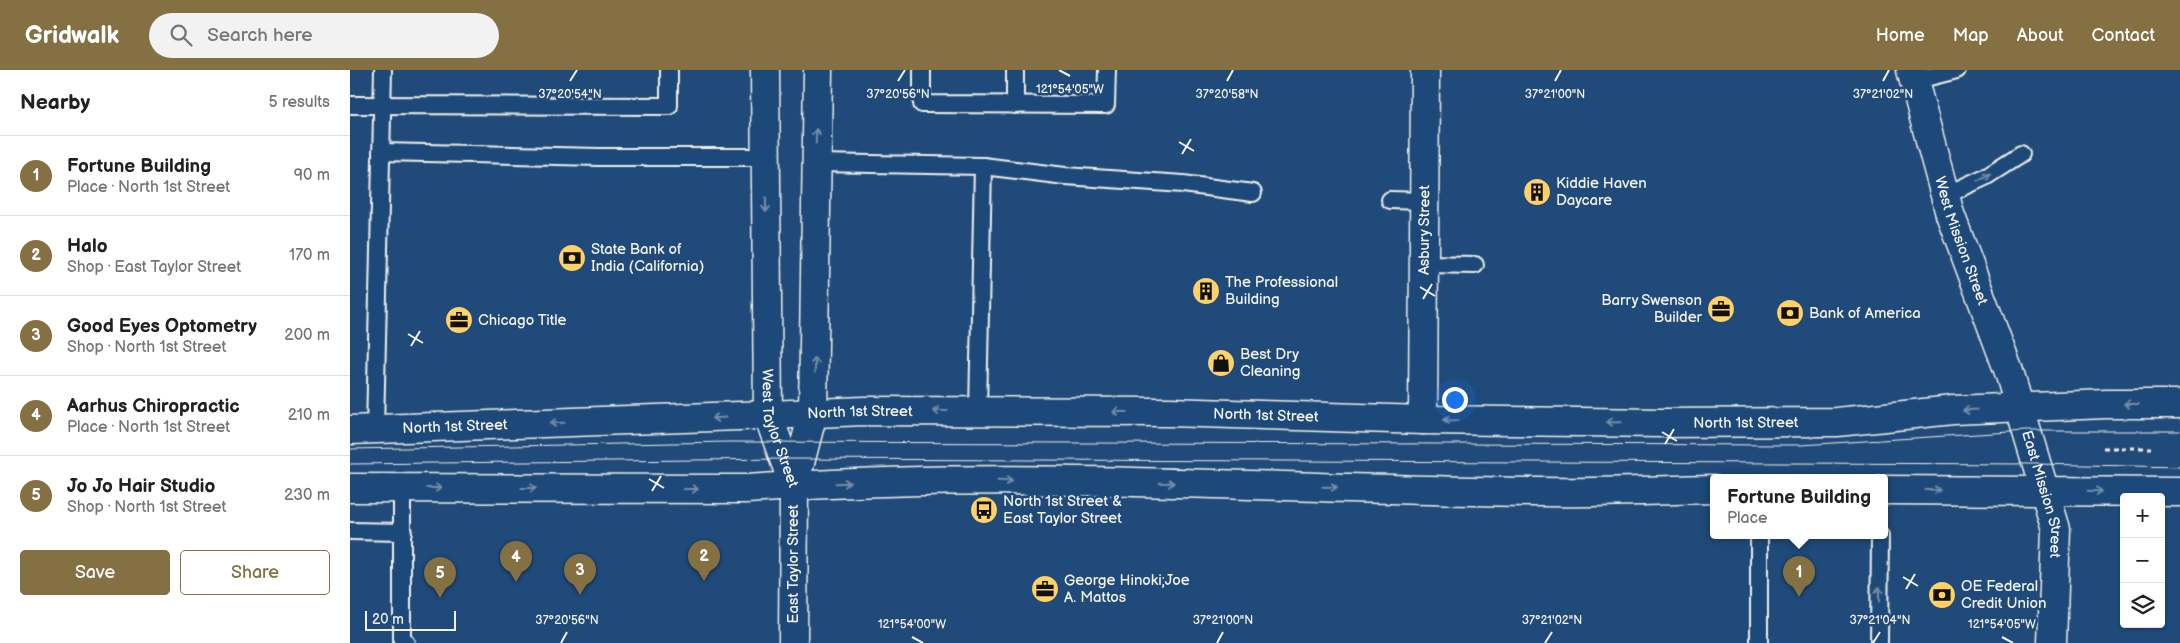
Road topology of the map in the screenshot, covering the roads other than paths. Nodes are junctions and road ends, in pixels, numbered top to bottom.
1 (383, 70) edge
2 (669, 70) edge
3 (765, 70) edge
4 (818, 70) edge
5 (922, 70) edge
6 (1015, 70) edge
7 (1107, 70) edge
8 (1425, 70) edge
9 (1957, 70) edge
10 (1912, 76) edge
11 (350, 105) edge
12 (382, 105) junction
13 (1015, 105) junction
14 (381, 152) junction
15 (2021, 154) dead end
16 (766, 157) junction
17 (816, 163) junction
18 (982, 166) junction
19 (1253, 193) dead end
20 (1944, 196) junction
21 (1390, 200) dead end
22 (1424, 201) junction
23 (1424, 264) junction
24 (1475, 265) dead end
25 (2180, 404) edge
26 (2019, 407) junction
27 (978, 411) junction
28 (813, 413) junction
29 (768, 415) junction
30 (1423, 420) junction
31 (362, 430) edge
32 (794, 486) junction
33 (350, 488) edge
34 (402, 488) junction
35 (1710, 489) edge
36 (1888, 490) edge
37 (2044, 490) junction
38 (2180, 492) edge
39 (350, 531) edge
40 (403, 532) junction
41 (1759, 539) edge
42 (1880, 539) edge
43 (406, 643) edge
44 (792, 643) edge
45 (1759, 643) edge
46 (1878, 643) edge
47 (2052, 643) edge

1 - 12 lane
2 - 12 lane
3 - 16 main road, West Taylor Street
17 -> 4 main road, West Taylor Street
5 - 13 lane
6 - 13 lane
7 - 13 lane
8 - 22 main road, Asbury Street
9 - 10 lane
10 - 20 main road, West Mission Street
11 - 12 lane
12 - 14 lane
14 - 16 lane
14 - 31 lane
20 -> 15 lane
16 -> 29 main road, West Taylor Street
17 - 18 lane
28 -> 17 main road, West Taylor Street
18 - 19 lane
18 - 27 lane
20 - 26 main road, West Mission Street
21 - 22 lane
22 - 23 main road, Asbury Street
23 - 24 lane
23 - 30 main road, Asbury Street
25 -> 26 main road, North 1st Street
26 -> 30 main road, North 1st Street
26 - 37 main road, East Mission Street
27 -> 28 main road, North 1st Street
30 -> 27 main road, North 1st Street
28 - 29 main road, North 1st Street
28 - 32 main road, West Taylor Street
29 -> 31 main road, North 1st Street
29 - 32 main road, West Taylor Street
34 -> 32 main road
32 -> 35 main road
32 - 44 main road, East Taylor Street
33 - 34 main road
34 - 40 lane
36 -> 37 main road
37 -> 38 main road
37 - 47 main road, East Mission Street
39 - 40 lane
40 - 43 lane
41 - 45 lane
46 -> 42 lane

